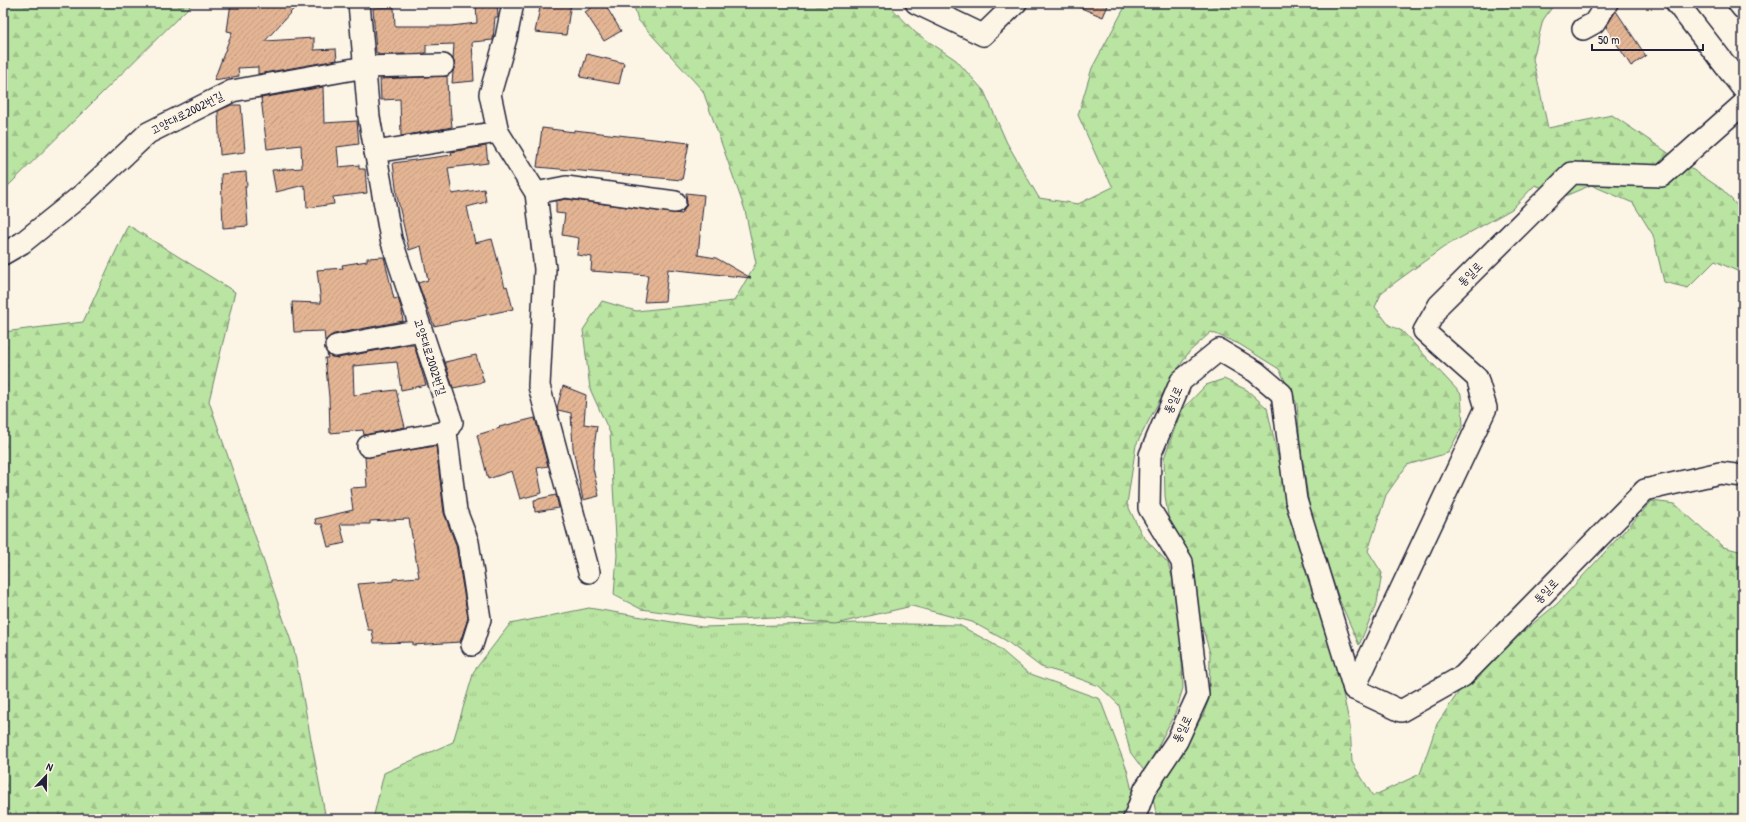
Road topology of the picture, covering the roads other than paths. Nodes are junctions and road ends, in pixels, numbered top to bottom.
1 (359, 3) edge
2 (513, 3) edge
3 (916, 3) edge
4 (1016, 3) edge
5 (1607, 3) edge
6 (1678, 3) edge
7 (1695, 3) edge
8 (1739, 3) edge
9 (1743, 8) edge
10 (1583, 28) dead end
11 (443, 65) dead end
12 (1743, 65) edge
13 (364, 67) junction
14 (1743, 88) edge
15 (1743, 104) edge
16 (498, 132) junction
17 (375, 152) junction
18 (536, 193) junction
19 (675, 202) dead end
20 (3, 254) edge
21 (421, 330) junction
22 (336, 346) dead end
23 (446, 432) junction
24 (368, 446) dead end
25 (1743, 476) edge
26 (589, 572) dead end
27 (472, 646) dead end
28 (1354, 689) junction
29 (1134, 819) edge

1 - 13 street, 고양대로2002번길
2 - 16 street
3 - 4 street
5 - 10 street
6 - 14 main road
7 - 12 main road
8 - 9 main road
11 - 13 street
13 - 17 street, 고양대로2002번길
13 - 20 street, 고양대로2002번길
15 - 28 street, 통일로
16 - 17 street
16 - 18 street
17 - 21 street, 고양대로2002번길
18 - 19 street
18 - 26 street
21 - 22 street
21 - 23 street, 고양대로2002번길
23 - 24 street
23 - 27 street, 고양대로2002번길
25 - 28 street, 통일로
28 - 29 street, 통일로

